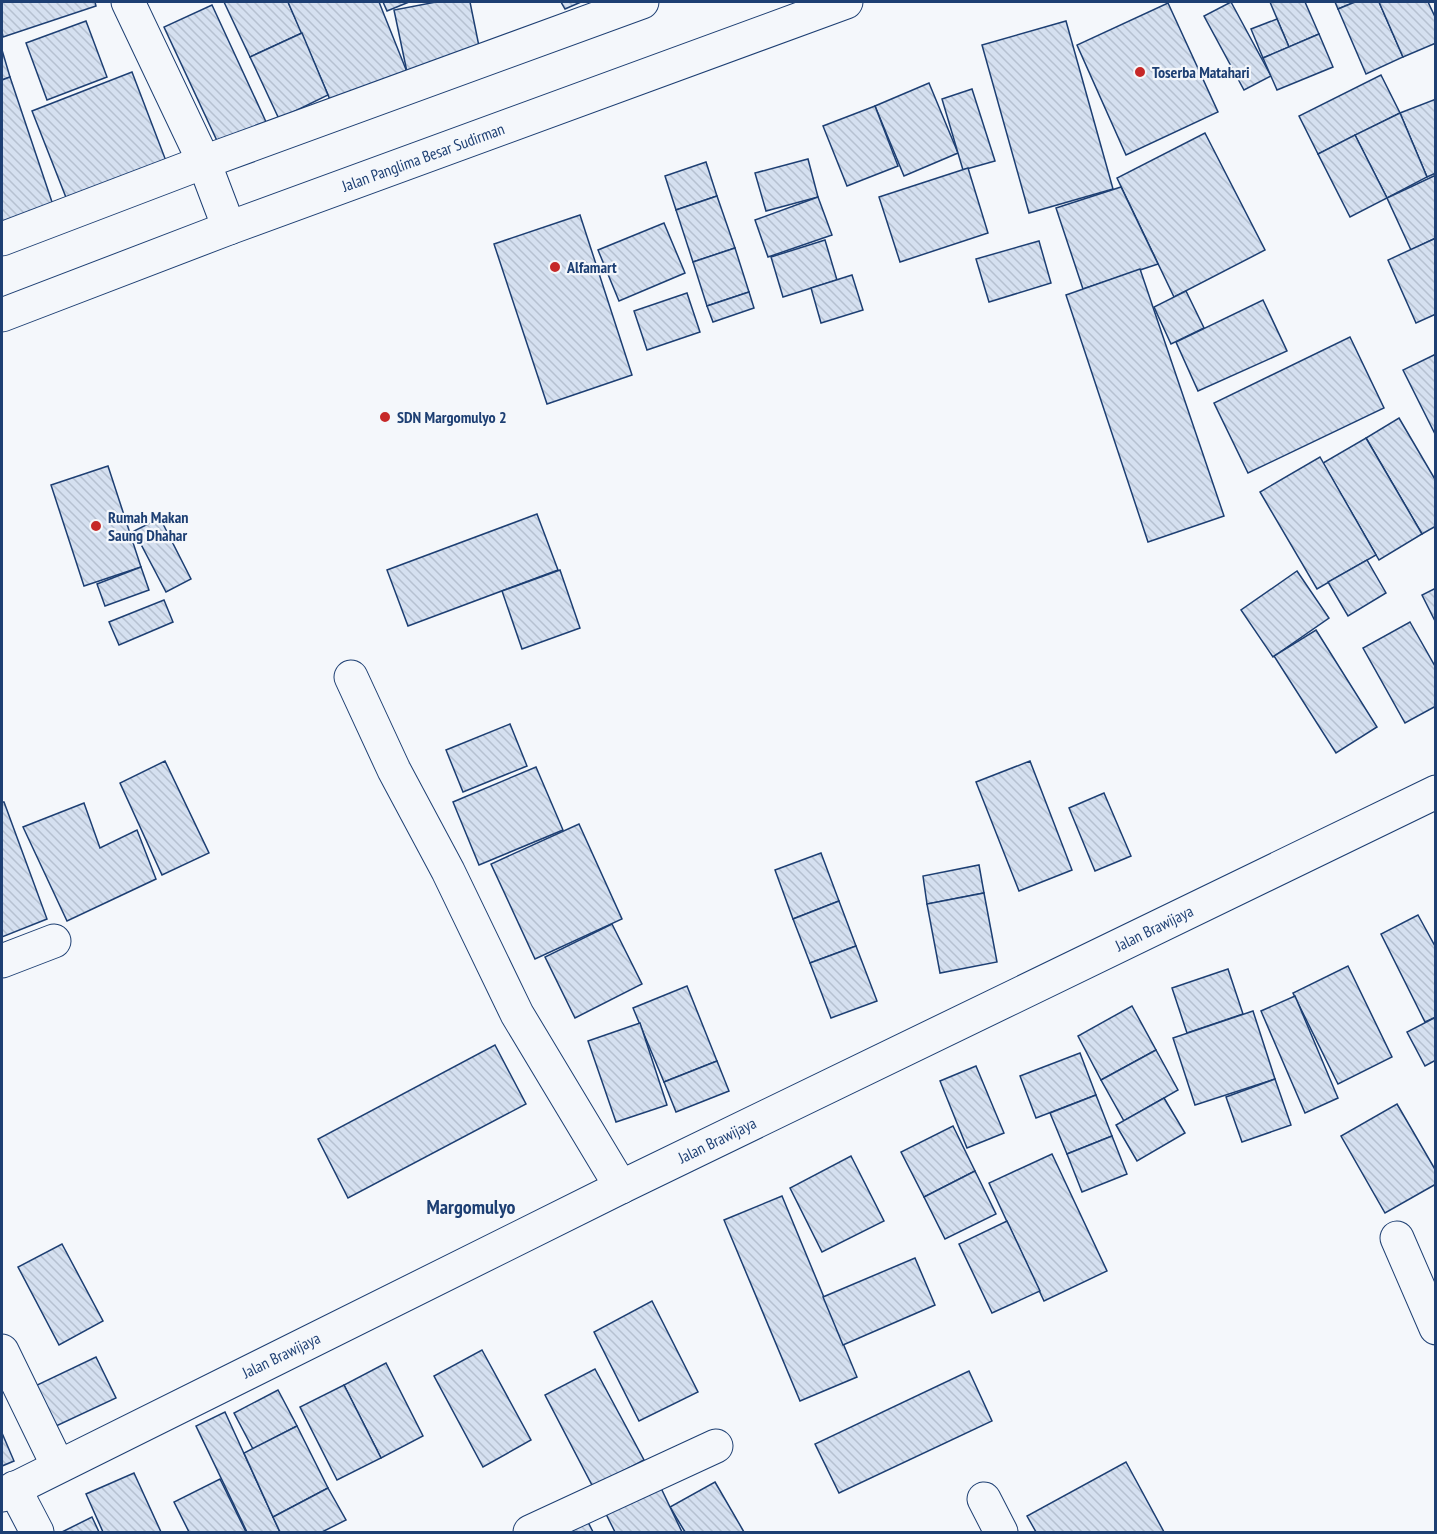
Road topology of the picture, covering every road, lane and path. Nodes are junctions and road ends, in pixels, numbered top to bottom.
1 (128, 2) edge
2 (642, 2) edge
3 (846, 2) edge
4 (204, 162) junction
5 (229, 228) junction
6 (2, 239) edge
7 (2, 315) edge
8 (351, 677) dead end
9 (1436, 792) edge
10 (54, 941) dead end
11 (2, 961) edge
12 (621, 1187) junction
13 (1397, 1238) dead end
14 (1436, 1328) edge
15 (2, 1351) edge
16 (716, 1446) dead end
17 (58, 1466) junction
18 (8, 1491) edge
19 (984, 1499) dead end
20 (37, 1533) edge
21 (530, 1533) edge
22 (1001, 1533) edge

1 - 4 street
2 - 4 street
3 - 5 street, Jalan Panglima Besar Sudirman
4 - 5 street
4 - 6 street
5 - 7 street, Jalan Panglima Besar Sudirman
8 - 12 street
9 - 12 street, Jalan Brawijaya
10 - 11 street
12 - 17 street, Jalan Brawijaya
13 - 14 street
15 - 17 street
16 - 21 street
17 - 18 street, Jalan Brawijaya
18 - 20 street
19 - 22 street

